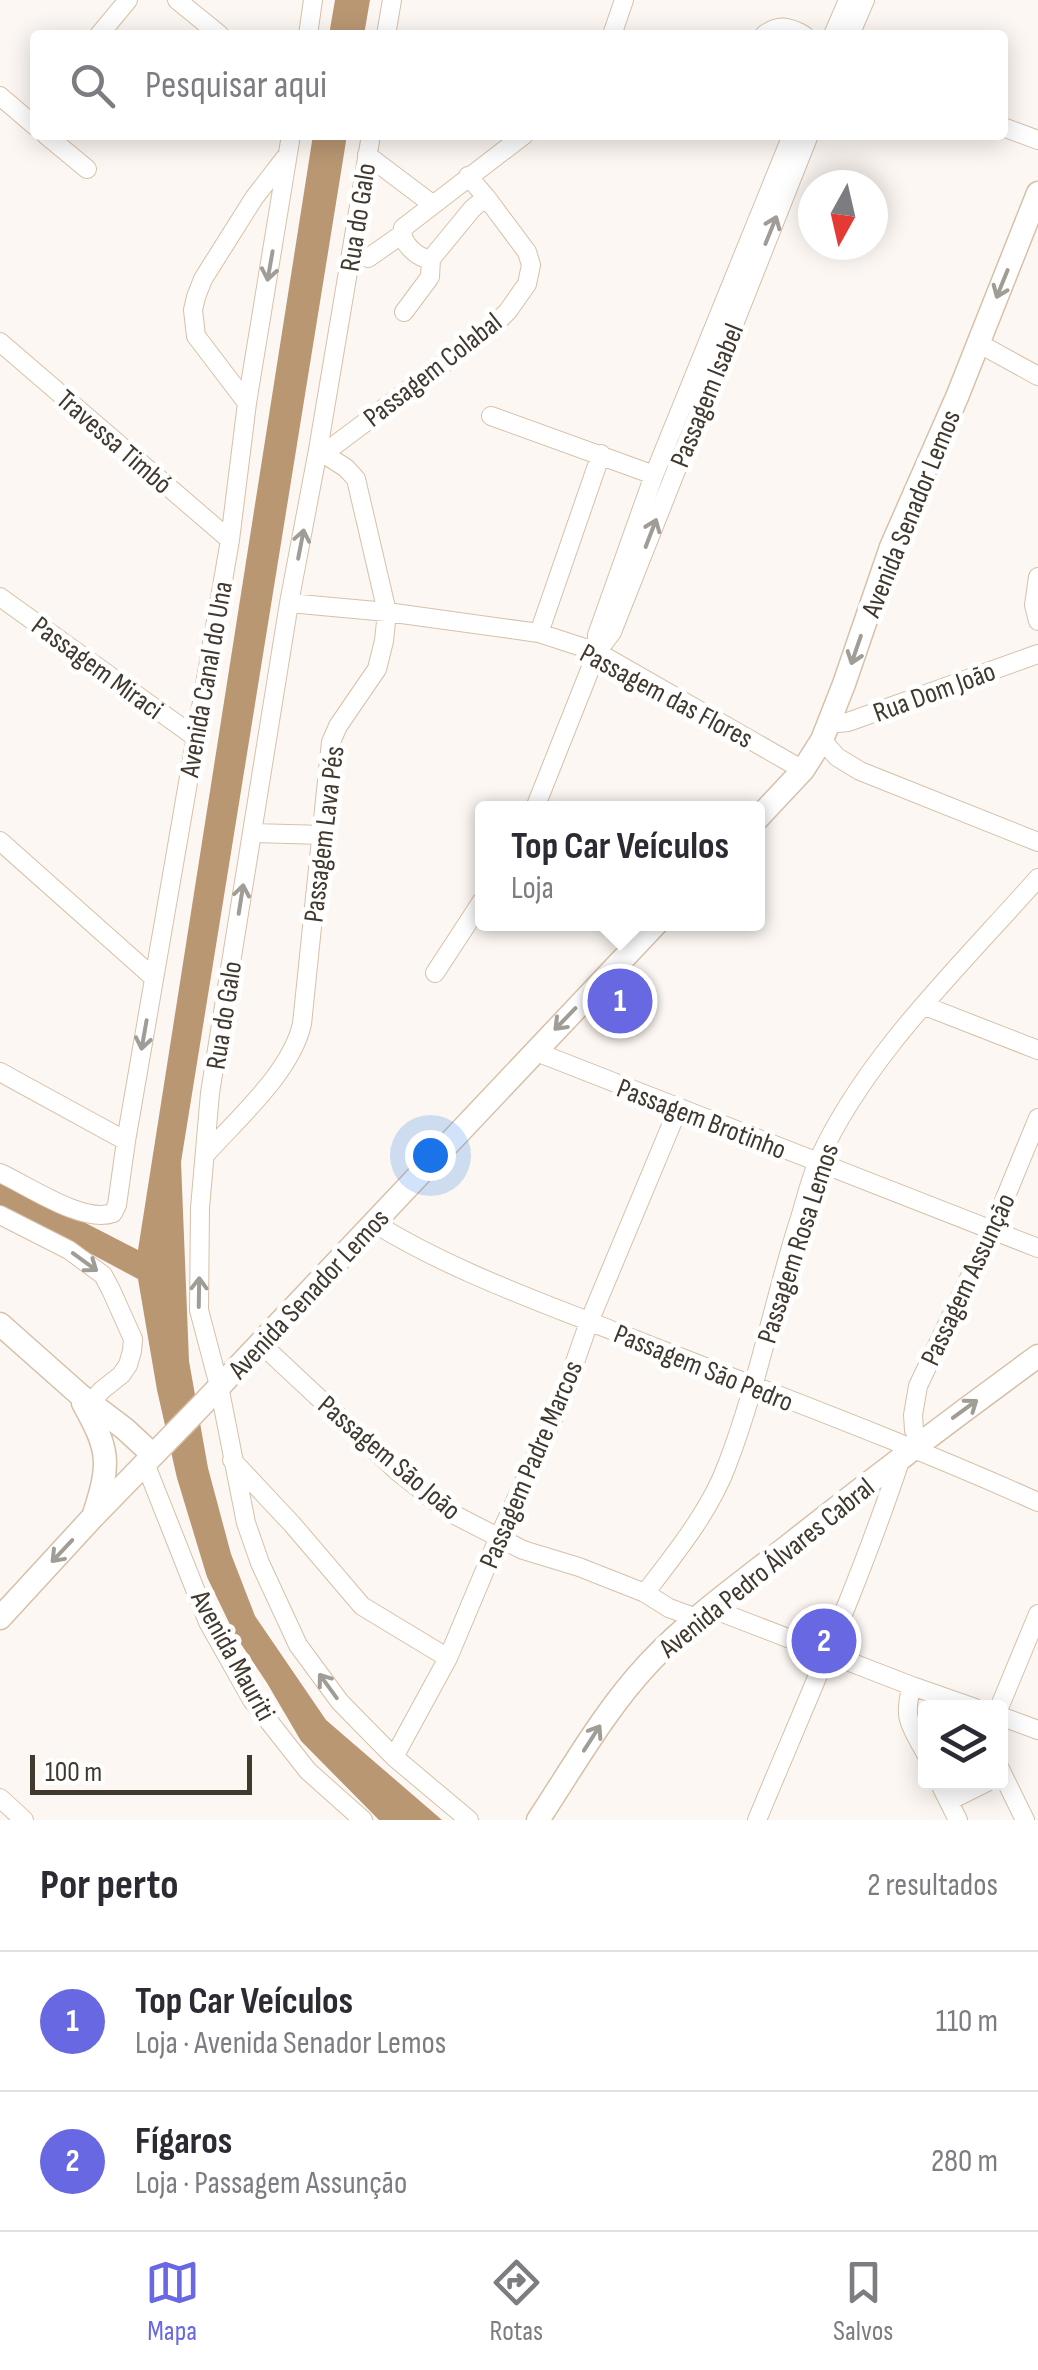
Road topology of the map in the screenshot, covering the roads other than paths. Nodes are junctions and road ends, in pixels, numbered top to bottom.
1 (128, 0) edge
2 (176, 0) edge
3 (313, 0) edge
4 (392, 0) edge
5 (624, 0) edge
6 (848, 0) edge
7 (865, 0) edge
8 (103, 30) edge
9 (214, 30) edge
10 (309, 30) edge
11 (387, 30) edge
12 (614, 30) edge
13 (834, 30) edge
14 (852, 30) edge
15 (0, 96) edge
16 (30, 118) edge
17 (1008, 129) edge
18 (52, 140) edge
19 (290, 140) edge
20 (370, 140) edge
21 (517, 140) edge
22 (790, 140) edge
23 (807, 140) edge
24 (1038, 140) edge
25 (368, 155) junction
26 (286, 158) junction
27 (86, 169) dead end
28 (468, 176) junction
29 (1038, 193) edge
30 (486, 197) junction
31 (432, 204) junction
32 (239, 223) junction
33 (276, 228) junction
34 (402, 235) junction
35 (368, 258) dead end
36 (432, 259) junction
37 (404, 312) dead end
38 (0, 342) edge
39 (978, 343) junction
40 (1038, 376) edge
41 (247, 403) junction
42 (491, 416) dead end
43 (321, 452) junction
44 (601, 454) junction
45 (654, 475) junction
46 (230, 540) junction
47 (1038, 577) edge
48 (0, 596) edge
49 (289, 603) junction
50 (387, 612) junction
51 (1038, 621) edge
52 (539, 633) junction
53 (597, 652) junction
54 (1038, 654) edge
55 (826, 732) junction
56 (196, 737) junction
57 (802, 770) junction
58 (537, 801) edge
59 (765, 810) edge
60 (252, 833) junction
61 (323, 835) junction
62 (0, 841) edge
63 (1038, 842) edge
64 (1038, 878) edge
65 (475, 911) edge
66 (649, 931) edge
67 (434, 973) dead end
68 (154, 978) junction
69 (925, 1006) junction
70 (1038, 1050) edge
71 (534, 1052) junction
72 (0, 1072) edge
73 (678, 1109) junction
74 (1038, 1118) edge
75 (126, 1141) junction
76 (206, 1154) junction
77 (818, 1162) junction
78 (0, 1173) edge
79 (0, 1216) edge
80 (374, 1223) junction
81 (992, 1230) junction
82 (1038, 1248) edge
83 (589, 1322) junction
84 (0, 1324) edge
85 (260, 1343) junction
86 (1038, 1356) edge
87 (219, 1386) junction
88 (753, 1388) junction
89 (85, 1402) junction
90 (911, 1449) junction
91 (153, 1455) junction
92 (232, 1459) junction
93 (1038, 1502) edge
94 (92, 1518) junction
95 (498, 1539) junction
96 (645, 1593) junction
97 (704, 1613) junction
98 (1038, 1614) edge
99 (0, 1618) edge
100 (828, 1653) junction
101 (448, 1658) junction
102 (912, 1686) junction
103 (952, 1700) edge
104 (1003, 1700) edge
105 (1008, 1719) edge
106 (1038, 1730) edge
107 (918, 1737) edge
108 (394, 1757) junction
109 (944, 1790) edge
110 (971, 1790) edge
111 (1007, 1790) edge
112 (0, 1798) edge
113 (949, 1801) junction
114 (24, 1820) edge
115 (363, 1820) edge
116 (469, 1820) edge
117 (538, 1820) edge
118 (756, 1820) edge
119 (958, 1820) edge
120 (1025, 1820) edge

1 - 8 street
2 - 9 street
3 - 10 street
4 - 11 street
5 - 12 street
6 - 13 street
7 - 14 street
15 - 16 street
17 - 24 street
18 - 27 street
19 - 26 street, Avenida Canal do Una
20 - 25 street, Rua do Galo
21 - 28 street
22 - 45 street, Passagem Isabel
53 -> 23 street, Passagem Isabel
25 - 31 street
25 - 43 street, Rua do Galo
26 - 32 street
26 - 33 street, Avenida Canal do Una
28 - 30 street, Passagem Colabal
28 - 31 street
29 -> 39 main road, Avenida Senador Lemos
30 - 36 street
30 - 43 street, Passagem Colabal
31 - 34 street
32 - 33 street
32 - 41 street
33 -> 41 street, Avenida Canal do Una
34 - 35 street
34 - 36 street
36 - 37 street
38 - 46 street, Travessa Timbó
39 - 40 street
39 -> 55 main road, Avenida Senador Lemos
41 - 46 street, Avenida Canal do Una
42 - 44 street
49 -> 43 street, Rua do Galo
43 - 50 street, Passagem Lava Pés
44 - 45 street
44 - 52 street
45 - 53 street, Passagem Isabel
46 - 56 street, Avenida Canal do Una
47 - 51 street
48 - 56 street, Passagem Miraci
49 - 50 street, Passagem das Flores
49 - 60 street, Rua do Galo
50 - 52 street, Passagem das Flores
50 - 61 street, Passagem Lava Pés
52 - 53 street, Passagem das Flores
53 - 57 street, Passagem das Flores
53 - 58 street, Passagem Isabel
54 - 55 street, Rua Dom João
55 - 57 main road, Avenida Senador Lemos
55 - 63 street
56 - 68 street, Avenida Canal do Una
57 - 59 main road, Avenida Senador Lemos
60 - 61 street
76 -> 60 street, Rua do Galo
61 - 76 street, Passagem Lava Pés
62 - 68 street
64 - 69 street, Passagem Rosa Lemos
65 - 67 street
66 -> 71 main road, Avenida Senador Lemos
68 -> 75 street, Avenida Canal do Una
69 - 70 street
69 - 77 street, Passagem Rosa Lemos
71 - 73 street, Passagem Brotinho
71 - 80 main road, Avenida Senador Lemos
72 - 75 street
73 - 77 street, Passagem Brotinho
73 - 83 street, Passagem Padre Marcos
74 - 81 street, Passagem Assunção
75 - 78 street, Avenida Canal do Una
87 -> 76 street, Rua do Galo
77 - 81 street, Passagem Brotinho
77 - 88 street, Passagem Rosa Lemos
79 -> 89 street
80 - 83 street, Passagem São Pedro
80 - 85 main road, Avenida Senador Lemos
81 - 82 street, Passagem Brotinho
81 - 90 street, Passagem Assunção
83 - 88 street, Passagem São Pedro
83 - 95 street, Passagem Padre Marcos
84 - 89 main road
85 - 87 main road, Avenida Senador Lemos
85 - 95 street, Passagem São João
90 -> 86 main road, Avenida Pedro Álvares Cabral
87 - 91 main road, Avenida Senador Lemos
87 - 92 street, Rua do Galo
88 - 90 street, Passagem São Pedro
88 - 96 street, Passagem Rosa Lemos
89 - 91 main road
89 - 94 main road
90 - 93 street, Passagem São Pedro
90 - 97 main road, Avenida Pedro Álvares Cabral
90 - 100 street, Passagem Assunção
91 - 94 main road, Avenida Senador Lemos
91 - 115 street, Avenida Mauriti
92 - 101 street
108 -> 92 street, Rua do Galo
94 -> 99 main road, Avenida Senador Lemos
95 - 96 street, Passagem São João
95 - 101 street, Passagem Padre Marcos
96 - 97 street, Passagem São João
97 - 100 street, Passagem São João
117 -> 97 main road, Avenida Pedro Álvares Cabral
98 - 104 street
100 - 102 street, Passagem São João
100 - 118 street, Passagem Assunção
101 - 108 street, Passagem Padre Marcos
102 - 103 street, Passagem São João
102 - 107 street
105 - 106 street
108 - 116 street, Rua do Galo
109 - 113 street
110 - 113 street
111 - 120 street
112 - 114 street
113 - 119 street

